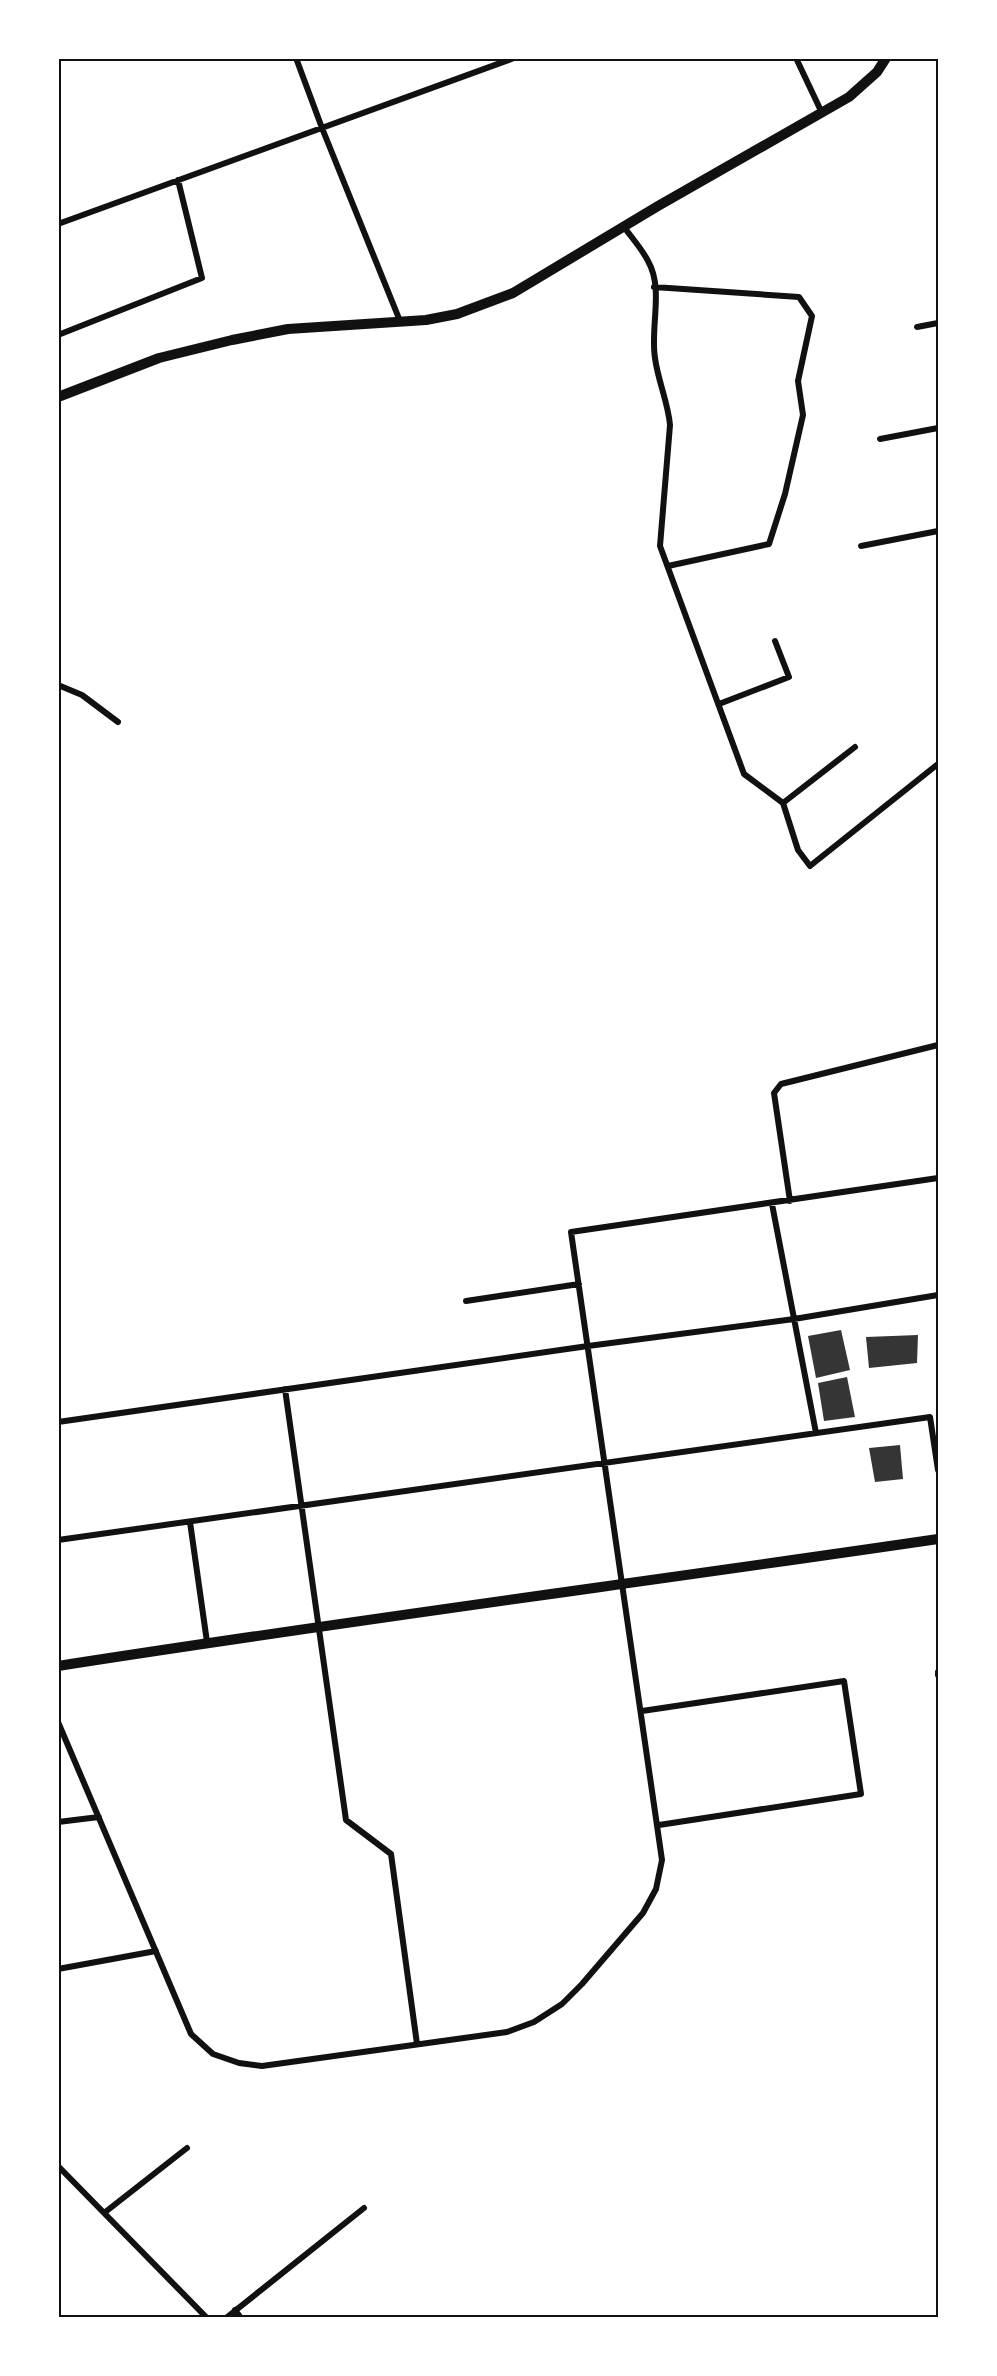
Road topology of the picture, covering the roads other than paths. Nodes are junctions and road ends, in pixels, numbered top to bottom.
1 (296, 58) edge
2 (514, 58) edge
3 (795, 58) edge
4 (886, 58) edge
5 (822, 113) junction
6 (322, 128) junction
7 (178, 180) junction
8 (58, 224) edge
9 (624, 227) junction
10 (654, 286) junction
11 (400, 321) junction
12 (939, 323) edge
13 (917, 327) dead end
14 (58, 335) edge
15 (58, 397) edge
16 (939, 428) edge
17 (880, 439) dead end
18 (939, 531) edge
19 (861, 546) dead end
20 (668, 566) junction
21 (775, 641) dead end
22 (58, 685) edge
23 (719, 705) junction
24 (118, 722) dead end
25 (855, 747) dead end
26 (939, 764) edge
27 (783, 803) junction
28 (939, 1045) edge
29 (939, 1178) edge
30 (790, 1201) junction
31 (772, 1204) junction
32 (579, 1284) junction
33 (939, 1295) edge
34 (466, 1301) dead end
35 (794, 1319) junction
36 (588, 1346) junction
37 (285, 1389) junction
38 (58, 1422) edge
39 (816, 1433) junction
40 (605, 1463) junction
41 (939, 1470) edge
42 (302, 1506) junction
43 (190, 1522) junction
44 (939, 1539) edge
45 (58, 1540) edge
46 (624, 1585) junction
47 (319, 1625) junction
48 (207, 1642) junction
49 (58, 1666) edge
50 (642, 1711) junction
51 (58, 1722) edge
52 (99, 1817) junction
53 (58, 1822) edge
54 (659, 1825) junction
55 (156, 1951) junction
56 (58, 1969) edge
57 (417, 2044) junction
58 (187, 2148) dead end
59 (58, 2166) edge
60 (364, 2208) dead end
61 (104, 2213) junction
62 (236, 2310) junction
63 (207, 2318) edge
64 (226, 2318) edge
65 (241, 2318) edge

1 - 6 street
2 - 6 street
3 - 5 street
4 - 5 street
5 - 9 street
6 - 7 street
6 - 11 street
7 - 8 street
7 - 14 street
9 - 10 street
9 - 11 street
10 - 20 street
10 - 20 street
11 - 15 street
12 - 13 street
16 - 17 street
18 - 19 street
20 - 23 street
21 - 23 street
22 - 24 street
23 - 27 street
25 - 27 street
26 - 27 street
28 - 30 street
29 - 30 street
30 - 31 street
31 - 32 street
31 - 35 street
32 - 34 street
32 - 36 street
33 - 35 street
35 - 36 street
35 - 39 street
36 - 37 street
36 - 40 street
37 - 38 street
37 - 42 street
39 - 40 street
39 - 41 street
40 - 42 street
40 - 46 street
42 - 43 street
42 - 47 street
43 - 45 street
43 - 48 street
44 - 46 street
46 - 47 street
46 - 50 street
47 - 48 street
47 - 57 street
48 - 49 street
50 - 54 street
50 - 54 street
51 - 52 street
52 - 53 street
52 - 55 street
54 - 57 street
55 - 56 street
55 - 57 street
58 - 61 street
59 - 61 street
60 - 62 street
61 - 63 street
62 - 64 street
62 - 65 street

